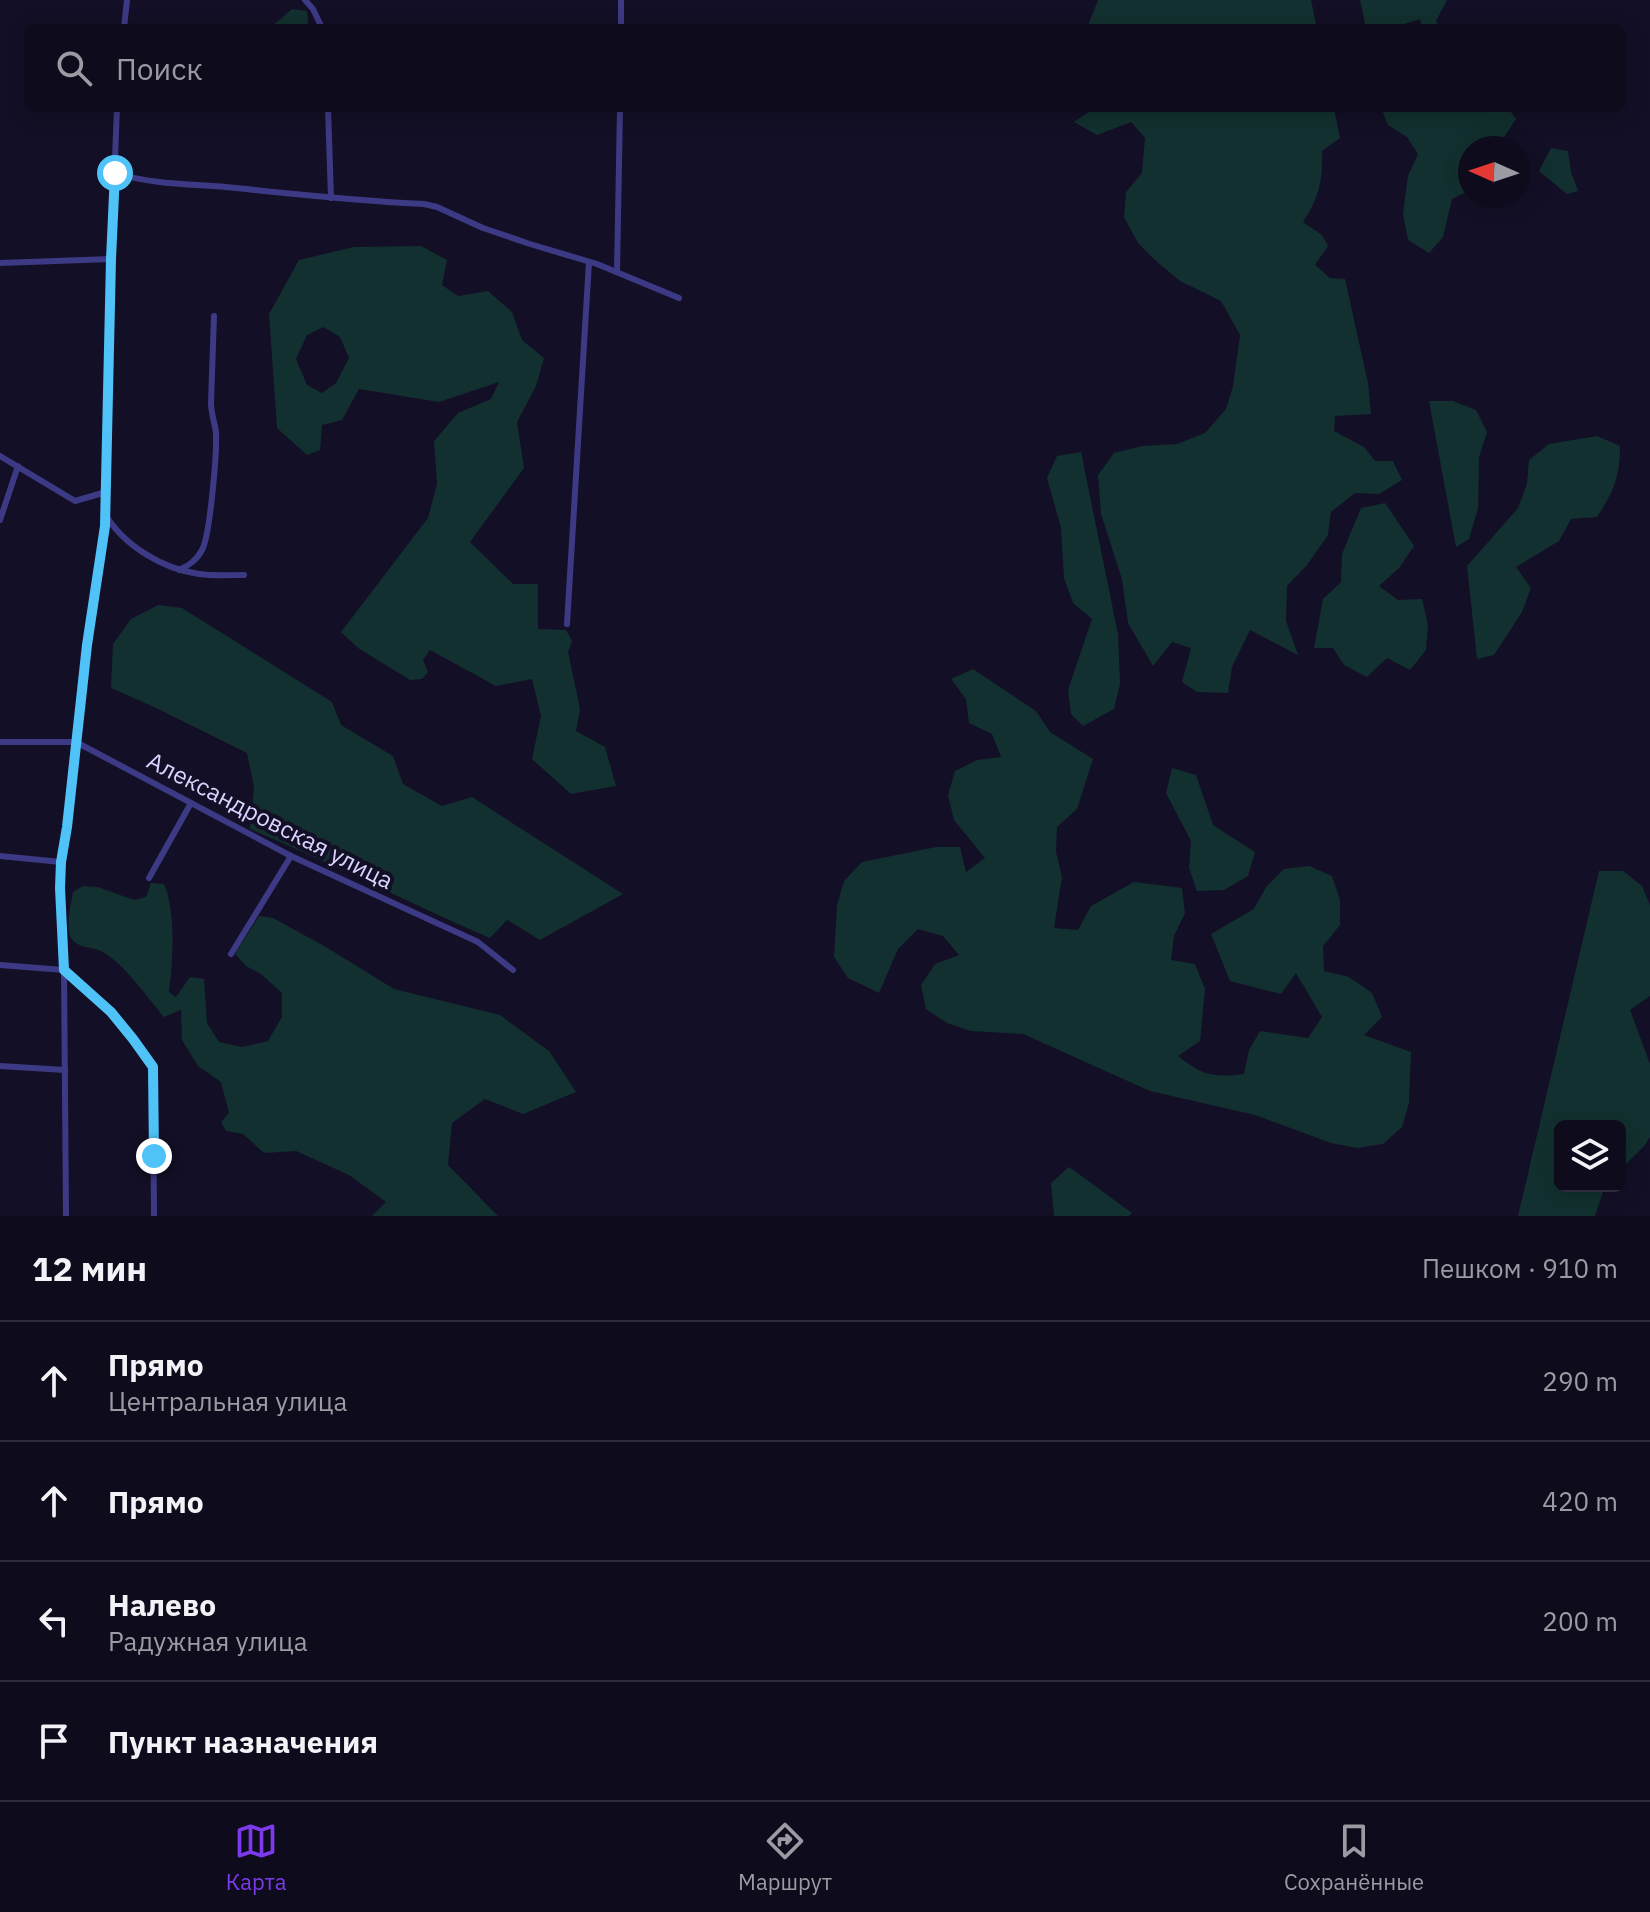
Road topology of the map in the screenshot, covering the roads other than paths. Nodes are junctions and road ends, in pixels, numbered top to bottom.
1 (127, 0) edge
2 (305, 0) edge
3 (621, 0) edge
4 (124, 24) edge
5 (320, 24) edge
6 (621, 24) edge
7 (117, 112) edge
8 (328, 112) edge
9 (620, 112) edge
10 (115, 173) junction
11 (331, 198) junction
12 (111, 259) junction
13 (589, 262) junction
14 (0, 263) edge
15 (617, 272) junction
16 (679, 298) dead end
17 (214, 316) dead end
18 (0, 456) edge
19 (18, 466) junction
20 (106, 492) junction
21 (105, 514) junction
22 (0, 520) edge
23 (179, 570) junction
24 (244, 575) dead end
25 (567, 624) dead end
26 (0, 742) edge
27 (76, 742) junction
28 (191, 803) junction
29 (0, 856) edge
30 (291, 856) junction
31 (61, 862) junction
32 (149, 878) dead end
33 (231, 954) dead end
34 (0, 965) edge
35 (64, 970) junction
36 (513, 970) dead end
37 (0, 1066) edge
38 (65, 1070) junction
39 (66, 1216) edge
40 (154, 1216) edge

1 - 4 street
2 - 5 street
3 - 6 street
7 - 10 street
8 - 11 street
9 - 15 street
10 - 11 street
10 - 12 street
11 - 13 street
12 - 14 street
12 - 20 street
13 - 15 street
13 - 25 street
15 - 16 street
17 - 23 street
18 - 19 street
19 - 20 street
19 - 22 street
20 - 21 street
21 - 23 street
21 - 27 street
23 - 24 street
26 - 27 street, Александровская улица
27 - 28 street, Александровская улица
27 - 31 street
28 - 30 street, Александровская улица
28 - 32 street
29 - 31 street
30 - 33 street
30 - 36 street, Александровская улица
31 - 35 street
34 - 35 street
35 - 38 street
35 - 40 street
37 - 38 street
38 - 39 street

